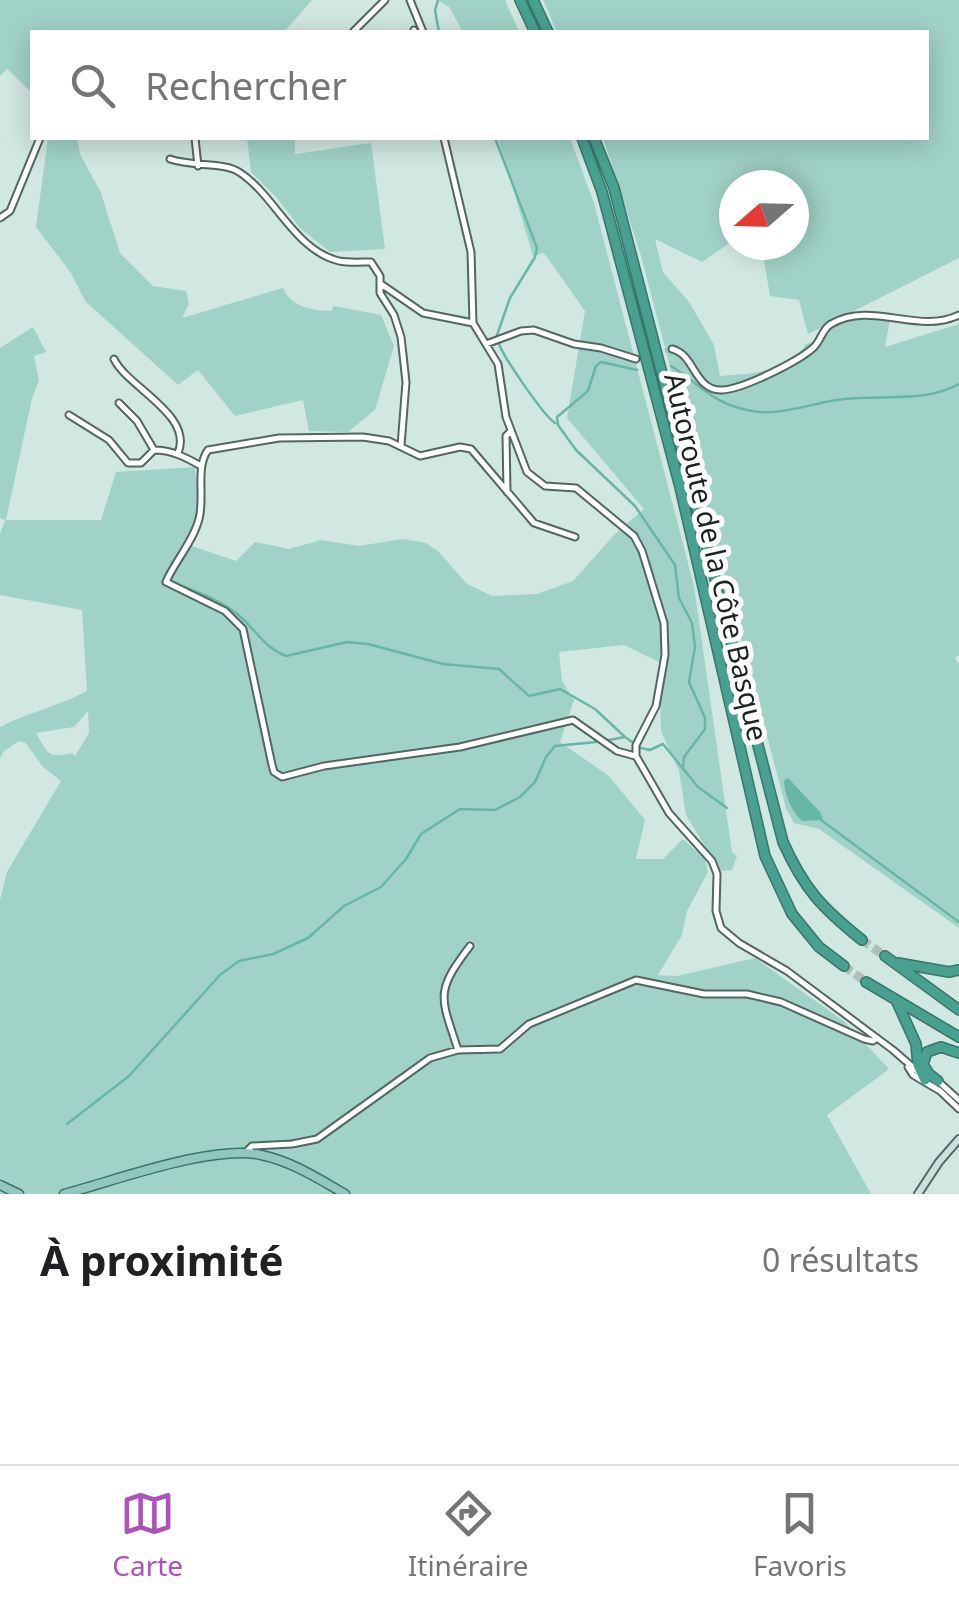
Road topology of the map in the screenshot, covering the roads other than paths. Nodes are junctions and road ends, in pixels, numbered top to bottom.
1 (385, 0) edge
2 (410, 0) edge
3 (520, 0) edge
4 (533, 0) edge
5 (355, 30) edge
6 (422, 30) edge
7 (534, 30) edge
8 (547, 30) edge
9 (39, 140) edge
10 (196, 140) edge
11 (444, 140) edge
12 (583, 140) edge
13 (595, 140) edge
14 (170, 159) dead end
15 (198, 166) junction
16 (0, 218) edge
17 (381, 284) junction
18 (959, 315) edge
19 (473, 322) junction
20 (486, 344) junction
21 (672, 349) dead end
22 (114, 359) dead end
23 (636, 359) tunnel mouth
24 (119, 403) dead end
25 (69, 415) dead end
26 (511, 431) junction
27 (401, 446) junction
28 (154, 450) junction
29 (178, 453) junction
30 (201, 466) junction
31 (507, 492) junction
32 (575, 537) dead end
33 (636, 756) junction
34 (862, 940) tunnel mouth
35 (470, 946) dead end
36 (844, 966) tunnel mouth
37 (959, 970) edge
38 (866, 982) tunnel mouth
39 (896, 1000) junction
40 (959, 1010) edge
41 (959, 1036) edge
42 (878, 1038) junction
43 (458, 1050) junction
44 (959, 1053) edge
45 (924, 1078) junction
46 (938, 1080) junction
47 (959, 1100) edge
48 (959, 1109) edge
49 (959, 1139) edge
50 (246, 1152) junction
51 (0, 1185) edge
52 (20, 1194) edge
53 (64, 1194) edge
54 (335, 1194) edge
55 (345, 1194) edge
56 (918, 1194) edge

1 - 5 street
2 - 6 street
3 - 7 highway
4 - 8 highway
9 - 16 street
10 - 15 street
11 - 19 street
12 - 36 highway, Autoroute de la Côte Basque
13 - 34 highway, Autoroute de la Côte Basque
14 - 15 street
15 - 17 street
17 - 19 street
17 - 27 street
18 - 21 street
19 - 20 street
20 - 23 street
20 - 26 street
22 - 29 street
24 - 28 street
25 - 28 street
26 - 31 street
26 - 33 street
27 - 30 street
27 - 31 street
28 - 29 street
29 - 30 street
30 - 33 street
31 - 32 street
33 - 42 street
35 - 43 street
37 - 40 highway
38 - 39 highway
39 - 41 highway
39 - 45 highway
42 - 43 street
42 - 45 street
43 - 50 street
44 - 46 highway
45 - 46 street
45 - 48 street
46 - 47 street
49 - 56 main road
50 - 53 main road
50 - 54 main road
50 - 55 main road
51 - 52 main road

